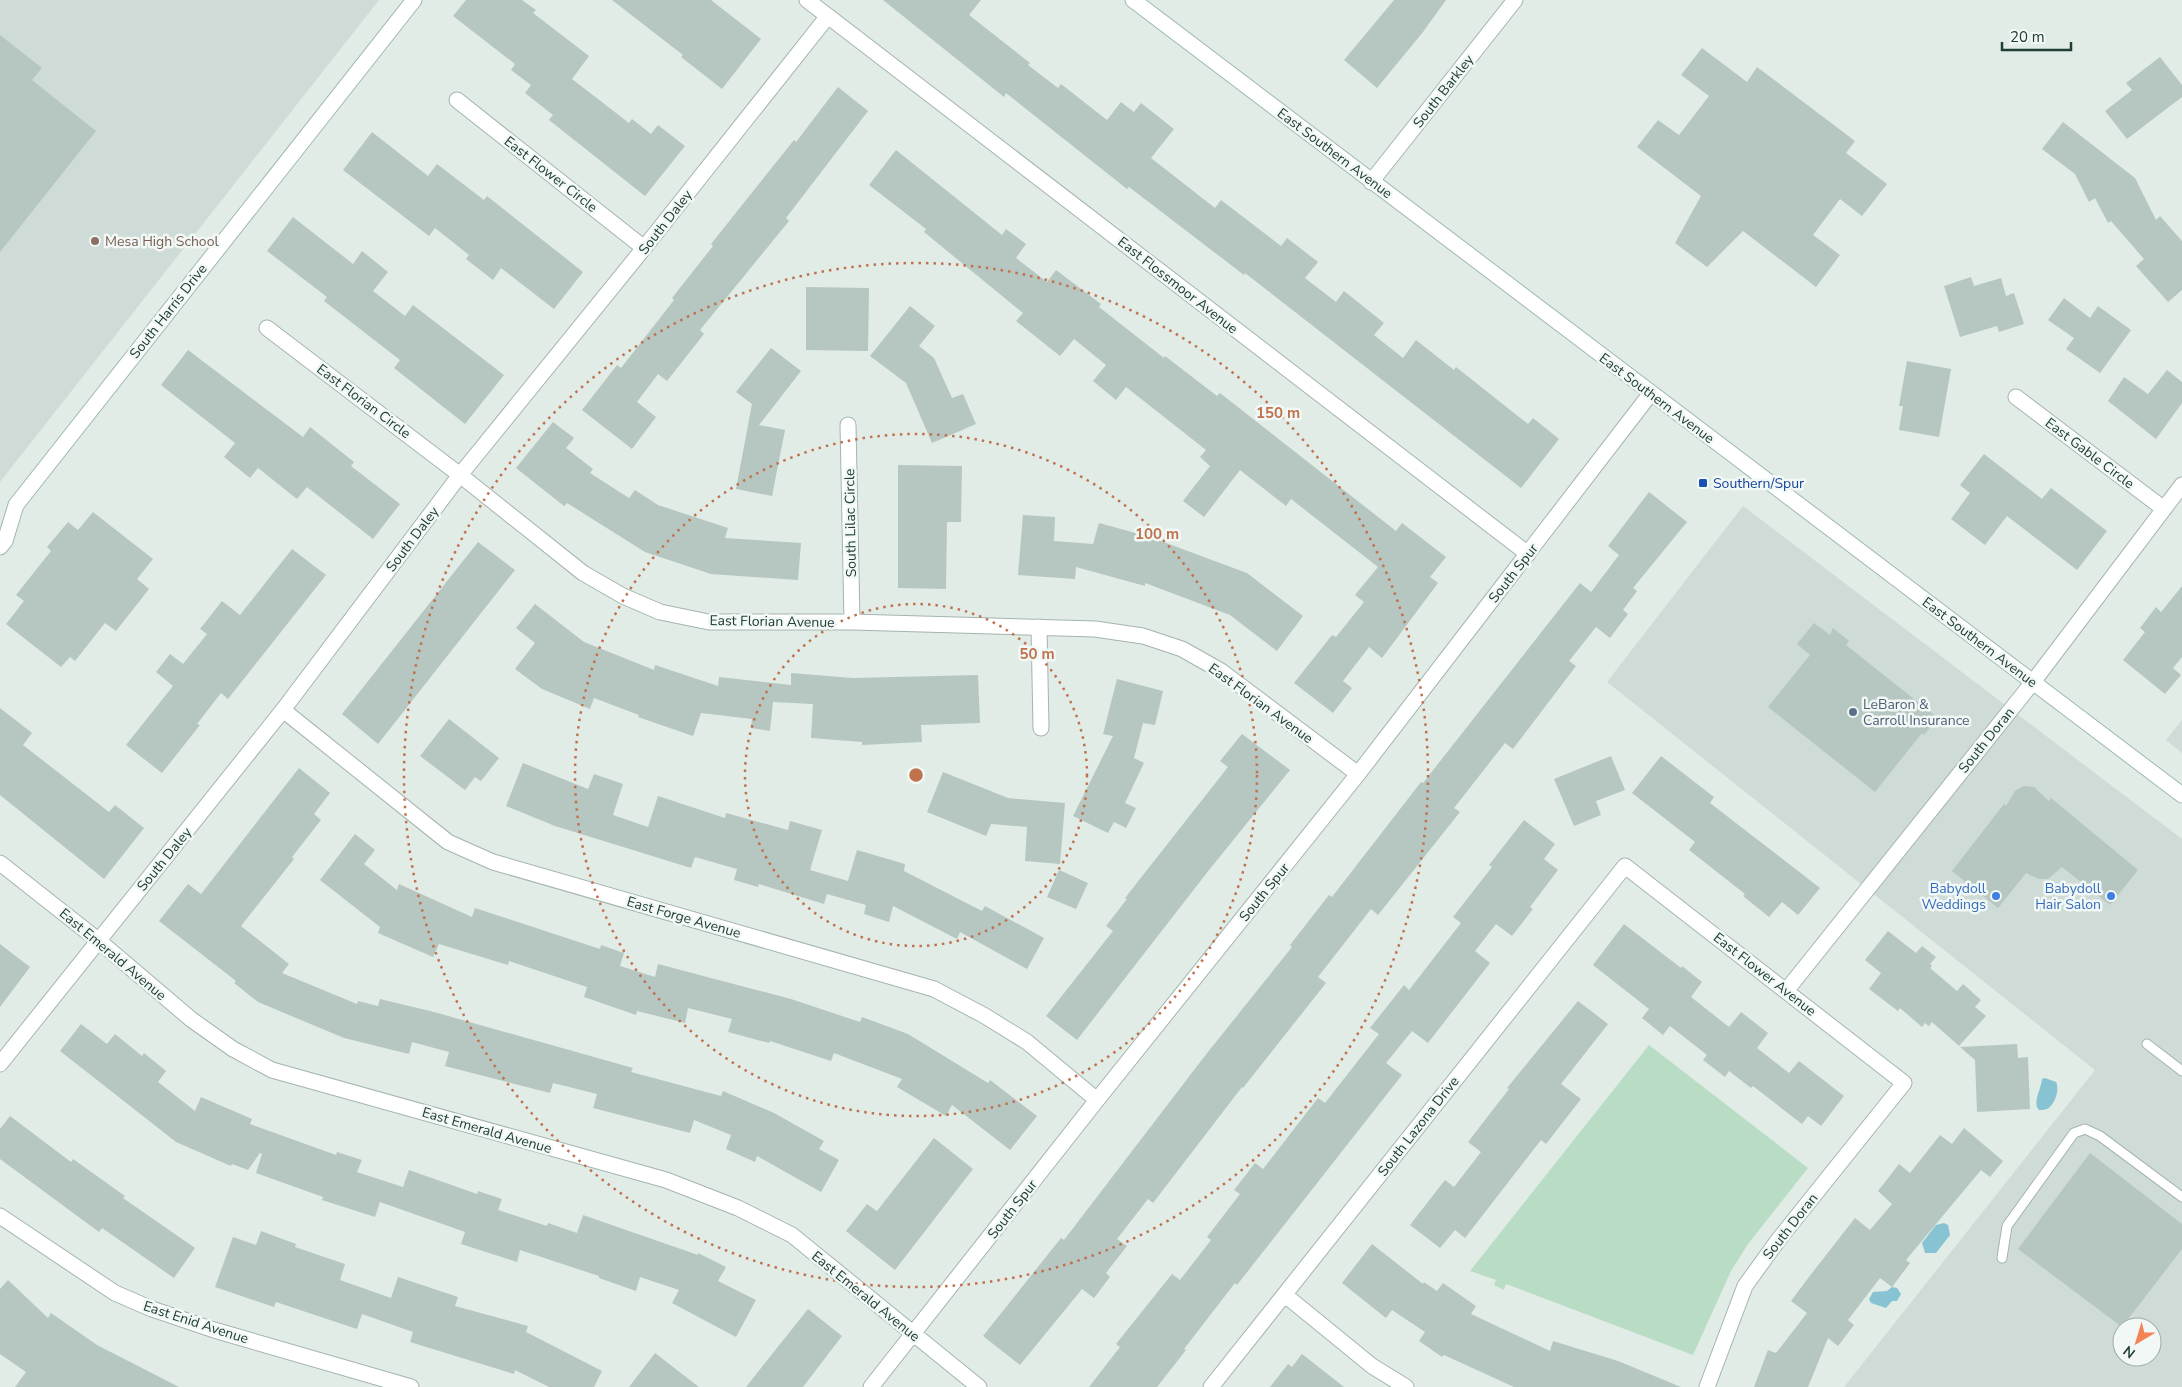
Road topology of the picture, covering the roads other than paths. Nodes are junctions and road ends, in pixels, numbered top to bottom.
1 (414, 0) edge
2 (807, 0) edge
3 (1133, 0) edge
4 (1515, 0) edge
5 (828, 16) junction
6 (457, 100) dead end
7 (1371, 182) junction
8 (644, 248) junction
9 (266, 328) dead end
10 (1651, 394) junction
11 (2016, 397) dead end
12 (848, 425) dead end
13 (460, 475) junction
14 (2182, 485) edge
15 (16, 505) junction
16 (2164, 509) junction
17 (0, 514) edge
18 (0, 547) edge
19 (1528, 554) junction
20 (852, 622) junction
21 (1039, 627) junction
22 (2033, 682) junction
23 (283, 710) junction
24 (1041, 728) dead end
25 (1358, 774) junction
26 (2182, 795) edge
27 (0, 863) edge
28 (1625, 866) joint
29 (99, 941) junction
30 (1786, 991) junction
31 (2147, 1044) dead end
32 (0, 1064) edge
33 (2182, 1071) edge
34 (1904, 1083) joint
35 (1097, 1100) junction
36 (2182, 1197) edge
37 (0, 1216) edge
38 (2002, 1258) dead end
39 (1285, 1295) junction
40 (914, 1335) junction
41 (412, 1387) edge
42 (871, 1387) edge
43 (979, 1387) edge
44 (1212, 1387) edge
45 (1406, 1387) edge
46 (1707, 1387) edge

1 - 15 street, South Harris Drive
2 - 5 street, East Flossmoor Avenue
3 - 7 street, East Southern Avenue
4 - 7 street, South Barkley
5 - 8 street, South Daley
5 - 19 street, East Flossmoor Avenue
6 - 8 street, East Flower Circle
7 - 10 street, East Southern Avenue
8 - 13 street, South Daley
9 - 13 street, East Florian Circle
10 - 19 street, South Spur
10 - 22 street, East Southern Avenue
11 - 16 street, East Gable Circle
12 - 20 street, South Lilac Circle
13 - 20 street, East Florian Avenue
13 - 23 street, South Daley
14 - 16 street, South Doran
15 - 17 street, South Harris Drive
15 - 18 street, South Harris Drive
16 - 22 street, South Doran
19 - 25 street, South Spur
20 - 21 street, East Florian Avenue
21 - 24 street
21 - 25 street, East Florian Avenue
22 - 26 street, East Southern Avenue
22 - 30 street, South Doran
23 - 29 street, South Daley
23 - 35 street, East Forge Avenue
25 - 35 street, South Spur
27 - 29 street, East Emerald Avenue
28 - 30 street, East Flower Avenue
28 - 39 street, South Lazona Drive
29 - 32 street, South Daley
29 - 40 street, East Emerald Avenue
30 - 34 street, East Flower Avenue
31 - 33 lane
34 - 46 street, South Doran
35 - 40 street, South Spur
36 - 38 lane
37 - 41 street, East Enid Avenue
39 - 44 street, South Lazona Drive
39 - 45 street
40 - 42 street, South Spur
40 - 43 street, East Emerald Avenue

